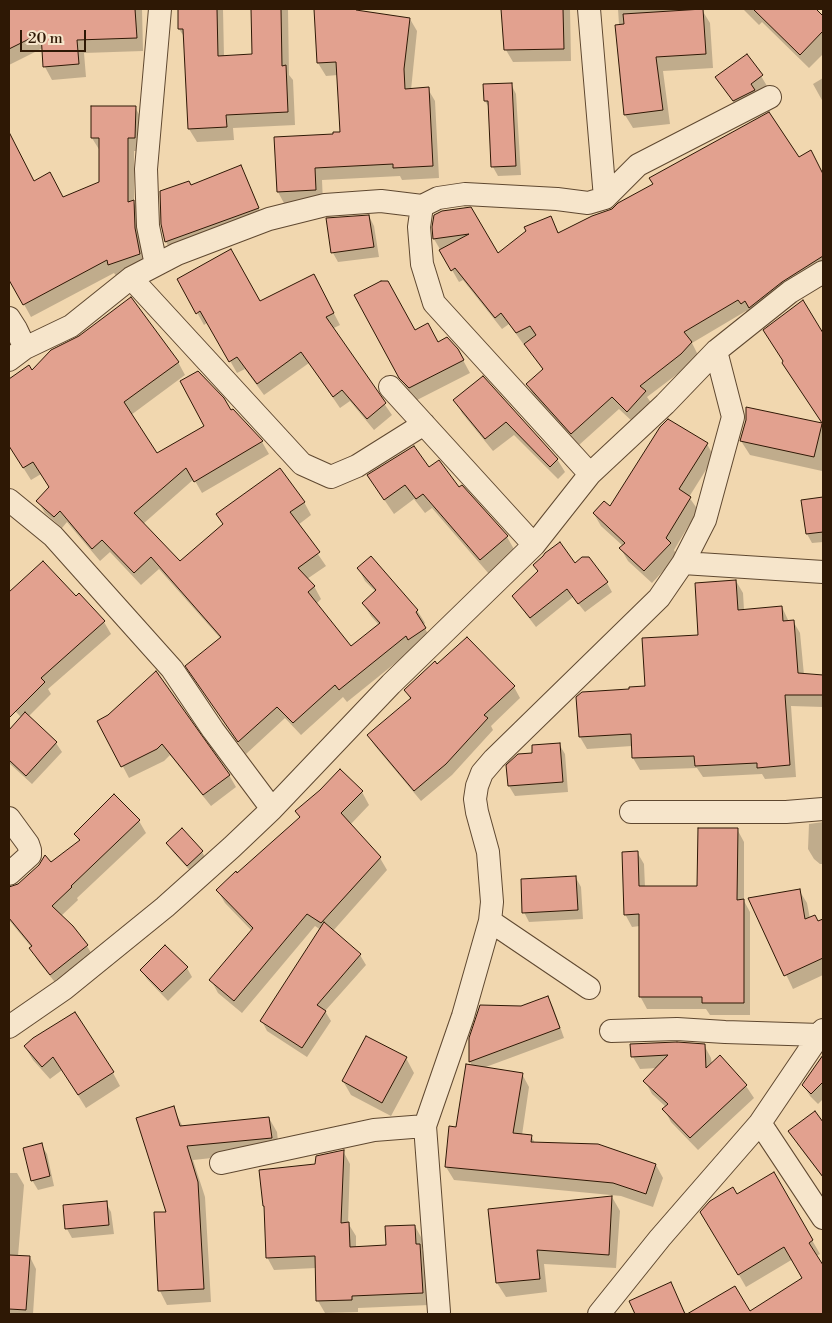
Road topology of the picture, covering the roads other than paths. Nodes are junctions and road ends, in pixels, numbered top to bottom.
1 (160, 9) edge
2 (589, 9) edge
3 (770, 97) dead end
4 (605, 198) junction
5 (422, 206) junction
6 (156, 265) junction
7 (823, 272) edge
8 (131, 278) junction
9 (9, 318) edge
10 (716, 350) junction
11 (17, 354) edge
12 (390, 388) dead end
13 (424, 424) junction
14 (590, 474) junction
15 (9, 500) edge
16 (534, 545) junction
17 (683, 563) junction
18 (823, 572) edge
19 (823, 808) edge
20 (272, 809) junction
21 (631, 812) dead end
22 (9, 818) edge
23 (9, 874) edge
24 (490, 921) junction
25 (589, 988) dead end
26 (9, 1027) edge
27 (610, 1031) dead end
28 (822, 1032) edge
29 (760, 1123) junction
30 (425, 1126) junction
31 (221, 1163) dead end
32 (823, 1218) edge
33 (439, 1312) dead end
34 (599, 1314) edge

1 - 6 street
2 - 4 street
3 - 4 street
4 - 5 street
5 - 6 street
5 - 14 street
6 - 8 street
7 - 10 street
8 - 11 street
8 - 13 street
9 - 11 street
10 - 14 street
10 - 17 street
12 - 13 street
13 - 16 street
14 - 16 street
15 - 20 street
16 - 20 street
17 - 18 street
17 - 24 street
19 - 21 street
20 - 26 street
22 - 23 street
24 - 25 street
24 - 30 street
27 - 28 street
28 - 29 street
29 - 32 street
29 - 34 street
30 - 31 street
30 - 33 street

